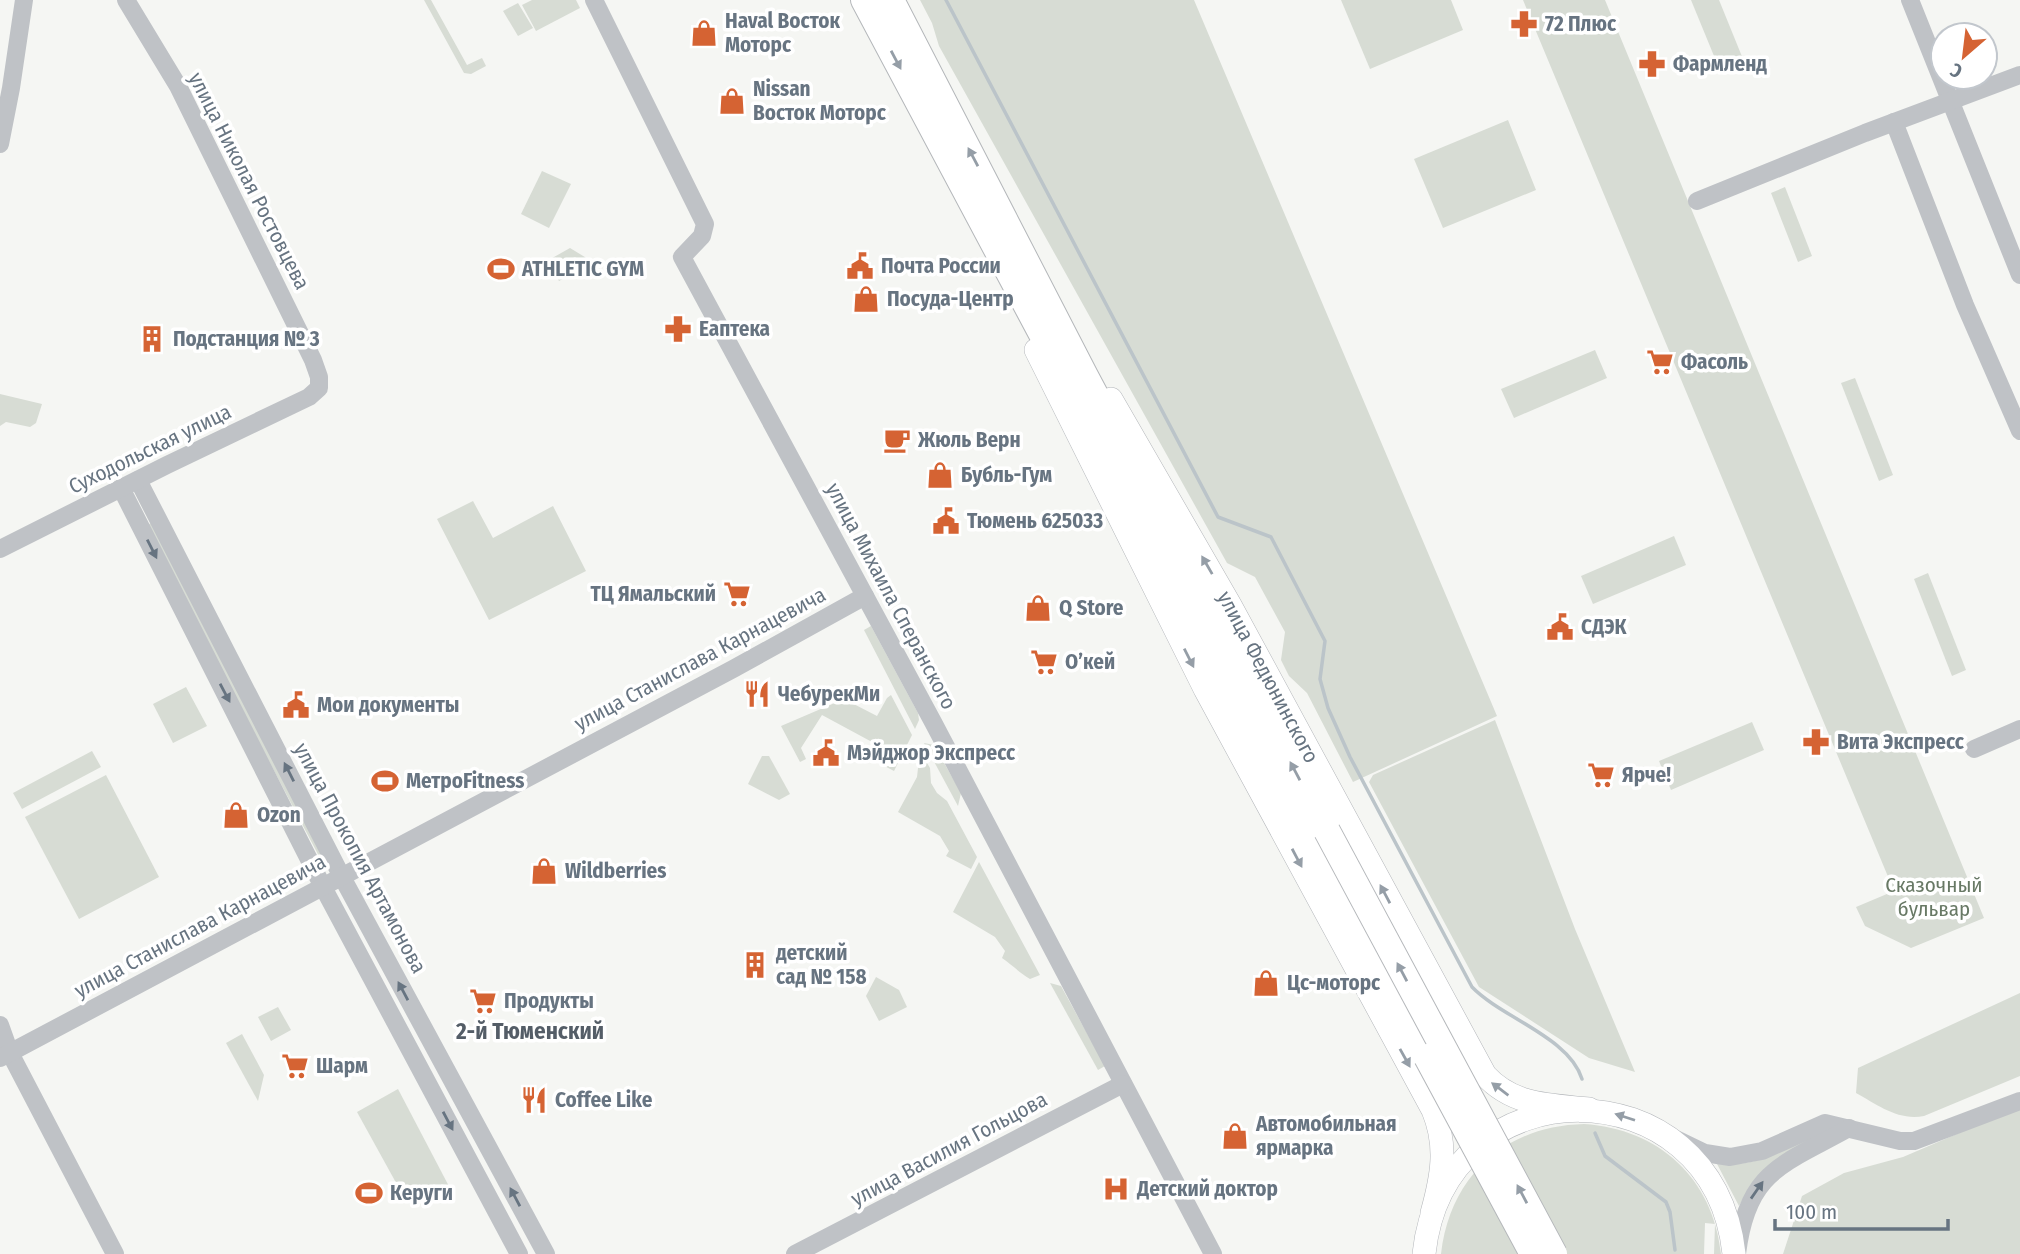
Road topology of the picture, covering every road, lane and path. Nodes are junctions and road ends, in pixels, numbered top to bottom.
1 (24, 0) edge
2 (126, 0) edge
3 (594, 0) edge
4 (864, 0) edge
5 (891, 0) edge
6 (1910, 0) edge
7 (2020, 75) edge
8 (1952, 100) junction
9 (1894, 122) junction
10 (0, 144) edge
11 (978, 192) junction
12 (1697, 201) dead end
13 (2020, 275) edge
14 (319, 388) joint
15 (2020, 431) edge
16 (138, 480) junction
17 (121, 488) junction
18 (0, 549) edge
19 (865, 596) junction
20 (2020, 729) edge
21 (1974, 749) dead end
22 (1319, 836) junction
23 (342, 877) junction
24 (323, 887) junction
25 (0, 1025) edge
26 (5, 1055) edge
27 (1123, 1084) junction
28 (2020, 1101) edge
29 (1589, 1109) junction
30 (1849, 1128) junction
31 (1659, 1131) junction
32 (1432, 1213) junction
33 (115, 1254) edge
34 (519, 1254) edge
35 (546, 1254) edge
36 (795, 1254) edge
37 (1213, 1254) edge
38 (1424, 1254) edge
39 (1533, 1254) edge
40 (1554, 1254) edge
41 (1735, 1254) edge

1 - 10 street
2 - 14 street, улица Николая Ростовцева
3 - 19 street, улица Михаила Сперанского
4 -> 11 highway, улица Федюнинского
11 -> 5 highway, улица Федюнинского
6 - 8 street
7 - 8 street
8 - 9 street
8 - 13 street
9 - 12 street
9 - 15 street
11 - 22 highway, улица Федюнинского
29 -> 11 main road, улица Федюнинского
11 -> 32 main road, улица Федюнинского
14 - 16 street, Суходольская улица
16 - 17 street, Суходольская улица
23 -> 16 street, улица Прокопия Артамонова
17 - 18 street, Суходольская улица
17 -> 24 street, улица Прокопия Артамонова
19 - 23 street, улица Станислава Карнацевича
19 - 27 street, улица Михаила Сперанского
20 - 21 street
22 - 39 highway, bridge
40 -> 22 highway, bridge
23 - 24 street, улица Станислава Карнацевича
35 -> 23 street, улица Прокопия Артамонова
24 - 26 street, улица Станислава Карнацевича
24 -> 34 street, улица Прокопия Артамонова
25 - 26 street
26 - 33 street
27 - 36 street, улица Василия Гольцова
27 - 37 street, улица Михаила Сперанского
28 - 30 street
31 -> 29 main road
29 - 32 main road
30 - 31 street
41 -> 30 street
31 - 41 main road
32 - 38 main road

